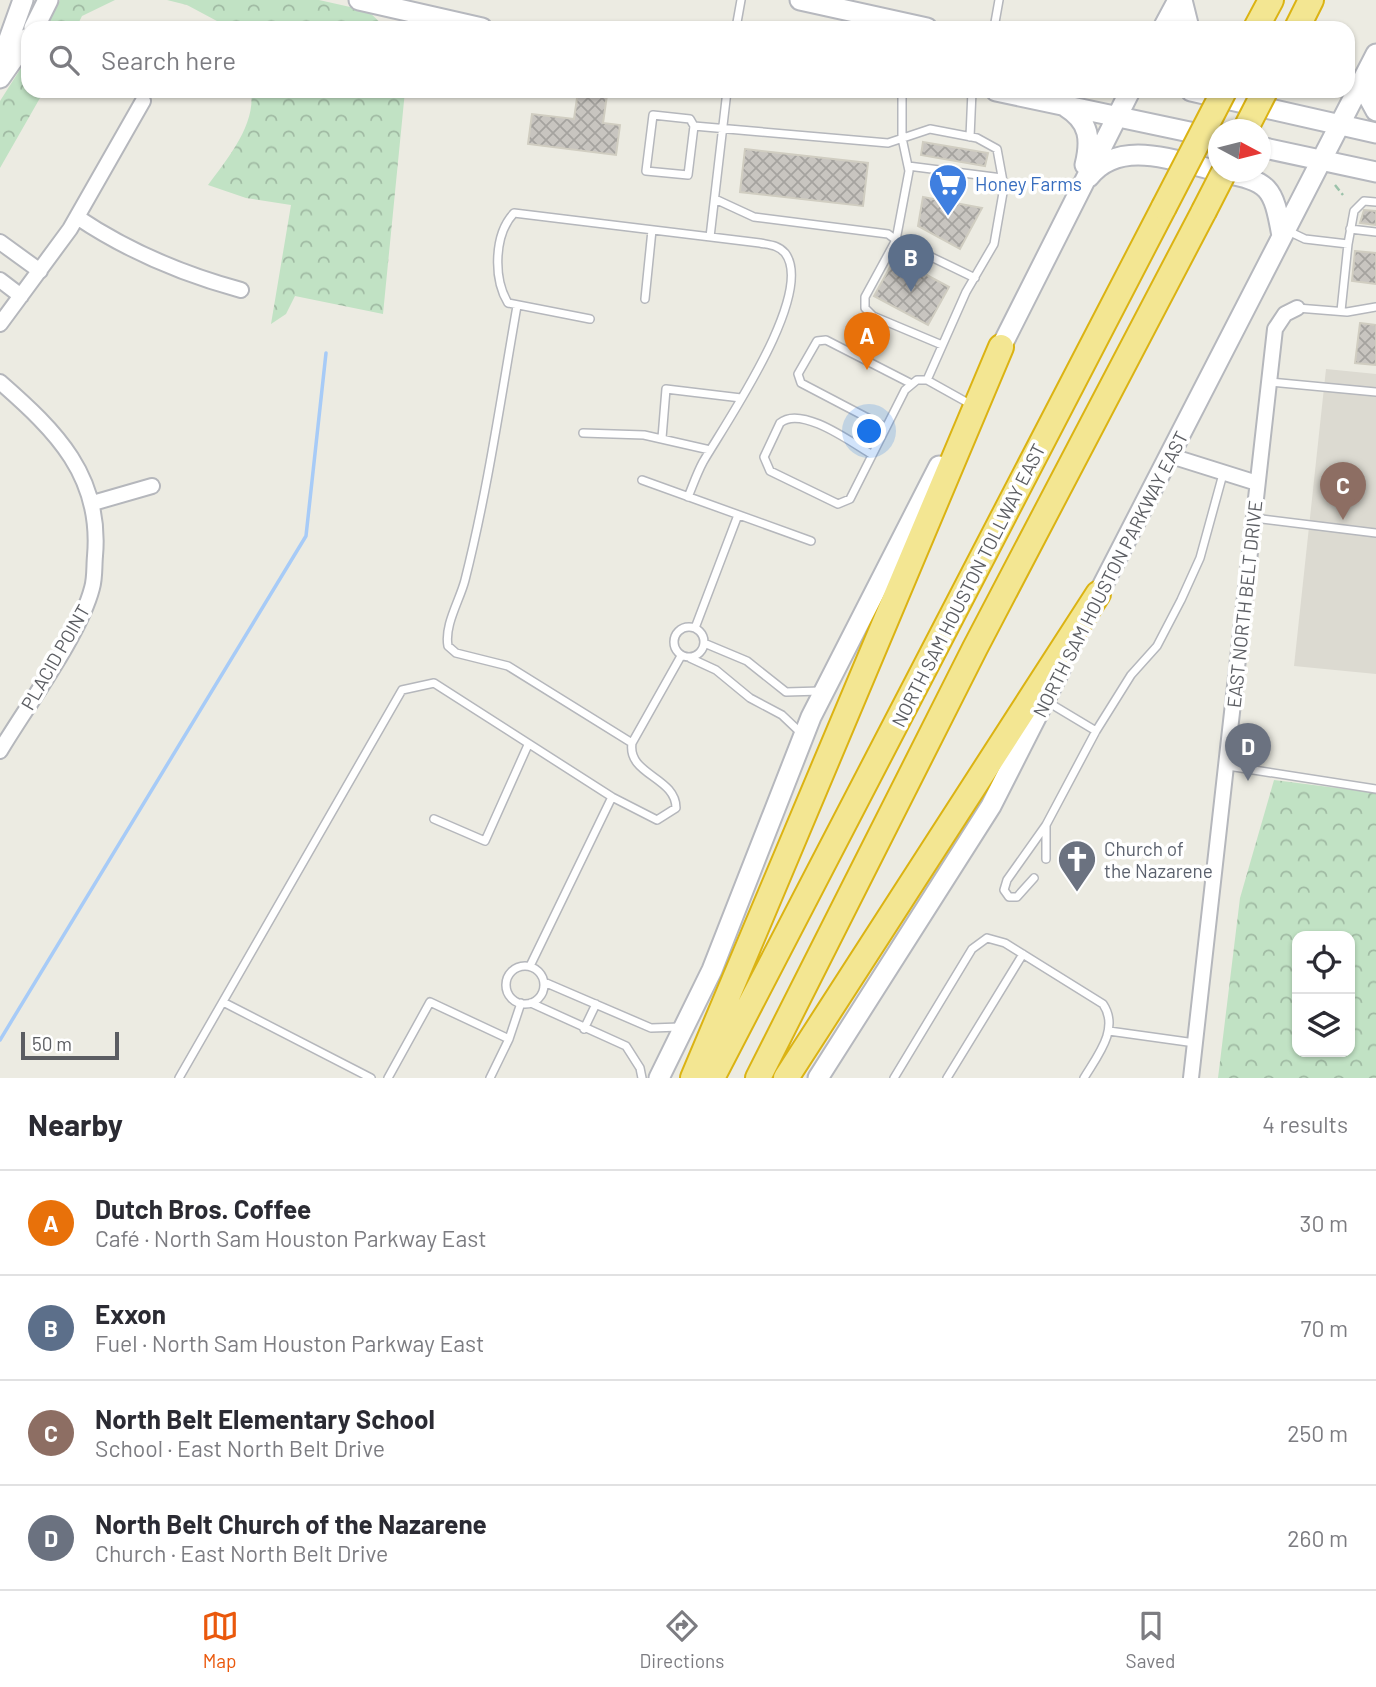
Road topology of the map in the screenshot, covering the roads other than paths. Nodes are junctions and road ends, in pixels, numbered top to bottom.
1 (23, 0) edge
2 (48, 0) edge
3 (359, 0) edge
4 (741, 0) edge
5 (800, 0) edge
6 (999, 0) edge
7 (1180, 0) edge
8 (1271, 0) edge
9 (1311, 0) edge
10 (38, 21) edge
11 (451, 21) edge
12 (737, 21) edge
13 (895, 21) edge
14 (995, 21) edge
15 (1167, 21) edge
16 (1187, 21) edge
17 (1260, 21) edge
18 (1300, 21) edge
19 (21, 48) edge
20 (1372, 62) edge
21 (0, 64) edge
22 (1355, 76) edge
23 (0, 78) edge
24 (1355, 95) edge
25 (726, 98) edge
26 (902, 98) edge
27 (972, 98) edge
28 (1030, 98) edge
29 (1126, 98) edge
30 (1220, 98) edge
31 (1221, 98) edge
32 (1261, 98) edge
33 (1353, 98) edge
34 (143, 102) dead end
35 (1063, 105) junction
36 (1376, 111) edge
37 (1117, 116) junction
38 (1251, 119) edge
39 (694, 126) junction
40 (1339, 126) junction
41 (723, 129) junction
42 (1376, 133) edge
43 (1208, 136) edge
44 (970, 137) junction
45 (902, 138) junction
46 (1271, 149) edge
47 (1322, 160) junction
48 (908, 166) junction
49 (1208, 168) edge
50 (1376, 172) edge
51 (1002, 178) junction
52 (1216, 182) edge
53 (1261, 182) edge
54 (1078, 190) junction
55 (715, 199) junction
56 (1376, 203) edge
57 (1375, 211) edge
58 (77, 217) junction
59 (1350, 229) junction
60 (1374, 229) edge
61 (652, 230) junction
62 (1284, 233) junction
63 (710, 237) junction
64 (896, 240) junction
65 (0, 242) edge
66 (1348, 244) junction
67 (40, 271) junction
68 (975, 278) junction
69 (0, 280) edge
70 (242, 290) dead end
71 (21, 296) junction
72 (645, 299) dead end
73 (517, 306) junction
74 (1376, 307) edge
75 (1297, 308) joint
76 (1341, 311) junction
77 (590, 318) dead end
78 (0, 324) edge
79 (942, 345) junction
80 (1001, 347) junction
81 (927, 380) junction
82 (0, 382) edge
83 (1270, 382) junction
84 (910, 383) junction
85 (1376, 392) edge
86 (741, 398) junction
87 (971, 405) junction
88 (885, 427) junction
89 (583, 433) dead end
90 (662, 438) junction
91 (710, 450) junction
92 (871, 453) junction
93 (1171, 456) junction
94 (1223, 474) junction
95 (642, 480) dead end
96 (1257, 482) junction
97 (152, 486) dead end
98 (688, 497) junction
99 (93, 503) junction
100 (738, 514) junction
101 (1253, 518) junction
102 (1376, 533) edge
103 (811, 541) dead end
104 (1098, 594) joint
105 (695, 628) junction
106 (705, 643) junction
107 (681, 656) junction
108 (690, 658) junction
109 (825, 690) junction
110 (1039, 697) junction
111 (1096, 731) junction
112 (804, 736) junction
113 (632, 743) junction
114 (528, 744) junction
115 (0, 751) edge
116 (1228, 766) junction
117 (1376, 789) edge
118 (612, 797) junction
119 (434, 819) dead end
120 (1046, 825) junction
121 (1046, 859) dead end
122 (1034, 878) dead end
123 (1023, 954) junction
124 (530, 966) junction
125 (544, 982) junction
126 (223, 1002) junction
127 (521, 1003) junction
128 (530, 1003) junction
129 (596, 1004) junction
130 (684, 1026) junction
131 (584, 1029) junction
132 (1109, 1031) junction
133 (509, 1039) junction
134 (1196, 1043) junction
135 (820, 1077) edge
136 (179, 1078) edge
137 (371, 1078) edge
138 (388, 1078) edge
139 (490, 1078) edge
140 (642, 1078) edge
141 (659, 1078) edge
142 (693, 1078) edge
143 (712, 1078) edge
144 (758, 1078) edge
145 (786, 1078) edge
146 (894, 1078) edge
147 (947, 1078) edge
148 (1084, 1078) edge
149 (1191, 1078) edge

1 - 21 main road
2 - 10 main road
3 - 11 main road
4 - 12 lane
5 - 13 main road
6 - 14 lane
7 - 15 main road
7 - 16 main road
8 - 17 highway
9 - 18 highway
19 - 23 main road
20 - 22 main road
20 - 24 main road, NORTH SAM HOUSTON PARKWAY EAST
20 - 36 main road
25 - 41 lane
26 - 45 lane
27 - 44 lane
28 - 35 main road
29 - 37 main road
30 - 143 highway, NORTH SAM HOUSTON TOLLWAY EAST, bridge
31 - 40 main road
32 - 38 highway, bridge
33 - 40 main road, NORTH SAM HOUSTON PARKWAY EAST
34 - 58 street
35 - 37 main road
35 - 54 main road
37 - 43 main road
37 - 54 main road
39 - 39 lane
39 - 41 lane
40 - 42 main road
40 - 47 main road, NORTH SAM HOUSTON PARKWAY EAST
41 - 45 lane
41 - 55 lane
44 - 45 lane
44 - 51 lane
45 - 48 lane
46 - 47 main road
47 - 50 main road
47 - 62 main road, NORTH SAM HOUSTON PARKWAY EAST
48 - 51 lane
48 - 64 lane
49 - 54 main road
51 - 68 lane
52 - 144 highway, NORTH SAM HOUSTON TOLLWAY EAST, bridge
53 - 62 main road
54 - 80 main road
55 - 63 lane
55 - 64 lane
56 - 57 lane
56 - 59 lane
58 - 67 street
58 - 70 street
59 - 60 lane
59 - 66 lane
61 - 63 lane
61 - 72 lane
61 - 73 lane
62 - 66 lane
62 - 93 main road, NORTH SAM HOUSTON PARKWAY EAST
63 - 86 lane
64 - 68 lane
64 - 79 lane
65 - 67 street
66 - 76 lane
67 - 71 street
68 - 79 lane
69 - 71 street
71 - 78 street
73 - 77 lane
73 - 113 lane
74 - 76 lane
75 - 76 lane
75 - 83 street, EAST NORTH BELT DRIVE
79 - 81 lane
80 - 87 main road
80 - 142 highway
81 - 84 lane
81 - 87 lane
82 - 99 street, PLACID POINT
83 - 85 lane
83 - 96 street, EAST NORTH BELT DRIVE
84 - 88 lane
84 - 88 lane
86 - 90 lane
86 - 91 lane
87 - 109 main road
88 - 92 lane
89 - 90 lane
90 - 91 lane
91 - 98 lane
92 - 92 lane
93 - 94 street
93 - 104 main road, NORTH SAM HOUSTON PARKWAY EAST
94 - 96 street
94 - 111 lane
95 - 98 lane
96 - 101 street, EAST NORTH BELT DRIVE
97 - 99 street
98 - 100 lane
99 - 115 street, PLACID POINT
100 - 103 lane
100 - 105 lane
101 - 102 lane
101 - 116 street, EAST NORTH BELT DRIVE
104 - 110 highway
105 - 106 lane
105 - 107 lane
106 - 108 lane
106 - 109 lane
107 - 108 lane
107 - 113 lane
108 - 112 lane
109 - 112 main road
110 - 111 lane
110 - 135 main road, NORTH SAM HOUSTON PARKWAY EAST
110 - 145 highway
111 - 120 lane
112 - 130 main road
113 - 118 lane
114 - 118 lane
114 - 119 lane
114 - 126 lane
116 - 117 lane
116 - 134 street, EAST NORTH BELT DRIVE
118 - 124 lane
120 - 121 lane
120 - 122 lane
123 - 132 lane
123 - 146 lane
123 - 147 lane
124 - 125 lane
124 - 127 lane
125 - 128 lane
125 - 129 lane
126 - 136 lane
126 - 137 lane
127 - 128 lane
127 - 133 lane
128 - 131 lane
129 - 130 lane
129 - 131 lane
130 - 141 main road
131 - 140 lane
132 - 134 lane
132 - 148 lane
133 - 138 lane
133 - 139 lane
134 - 149 street, EAST NORTH BELT DRIVE

